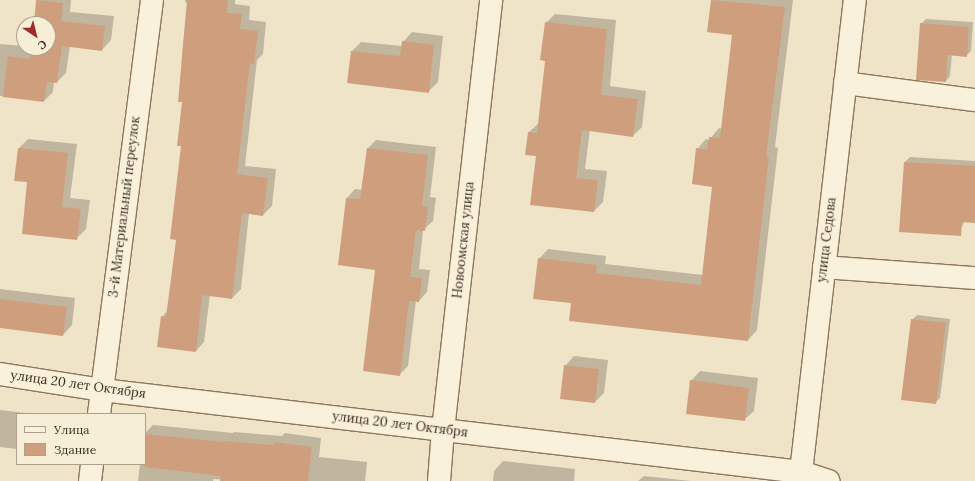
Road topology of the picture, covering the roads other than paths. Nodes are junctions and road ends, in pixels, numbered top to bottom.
1 (152, 0) edge
2 (490, 0) edge
3 (855, 0) edge
4 (845, 83) junction
5 (975, 100) edge
6 (824, 268) junction
7 (975, 278) edge
8 (0, 374) edge
9 (102, 390) junction
10 (99, 413) edge
11 (444, 430) junction
12 (92, 465) edge
13 (800, 476) edge
14 (90, 481) edge
15 (440, 481) edge
16 (829, 481) edge

1 - 9 street, 3-й Материальный переулок
2 - 11 street, Новоомская улица
3 - 4 street, улица Седова
4 - 5 street
4 - 6 street, улица Седова
6 - 7 street
6 - 13 street, улица Седова
8 - 9 street, улица 20 лет Октября
9 - 10 street, 3-й Материальный переулок
9 - 11 street, улица 20 лет Октября
11 - 13 street, улица 20 лет Октября
11 - 15 street, Новоомская улица
12 - 14 street
13 - 16 street, улица 20 лет Октября

